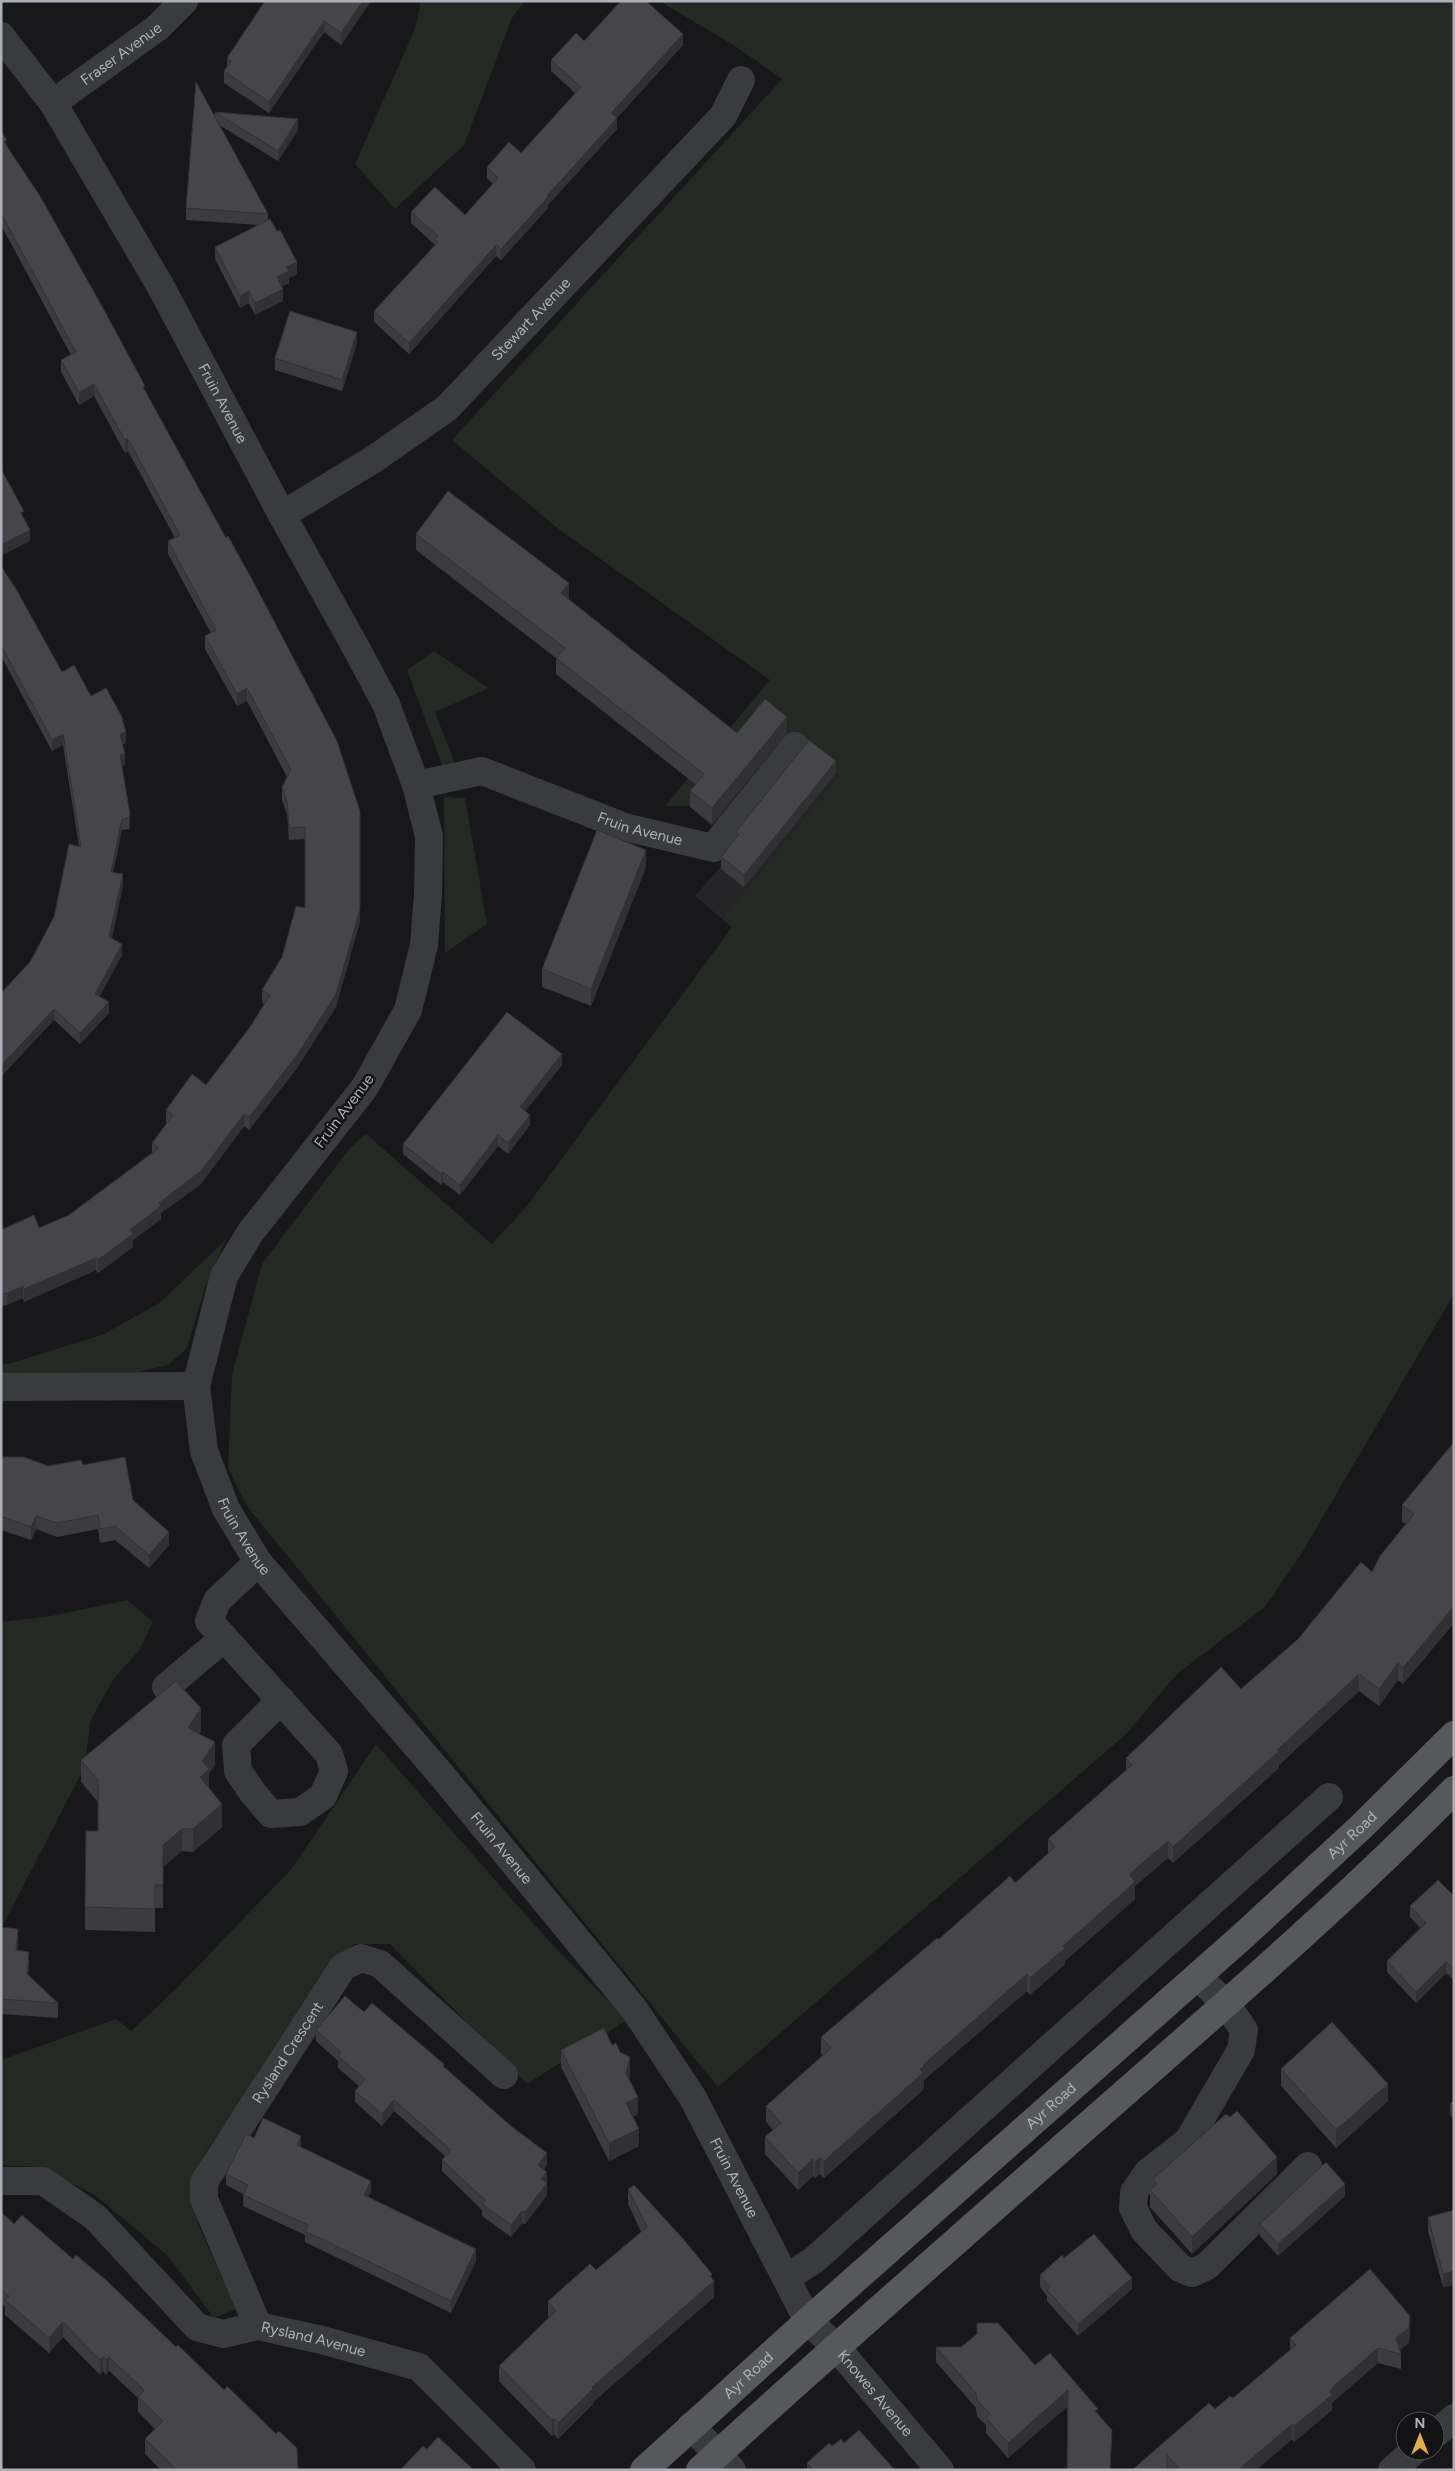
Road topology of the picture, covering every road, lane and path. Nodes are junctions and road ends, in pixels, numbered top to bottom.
1 (184, 1) edge
2 (1, 36) edge
3 (741, 80) dead end
4 (53, 103) junction
5 (282, 515) junction
6 (795, 746) dead end
7 (416, 785) junction
8 (196, 1386) junction
9 (1, 1387) edge
10 (258, 1562) junction
11 (224, 1638) junction
12 (166, 1687) edge
13 (281, 1700) dead end
14 (1454, 1735) edge
15 (1454, 1790) edge
16 (1329, 1797) dead end
17 (1197, 1976) junction
18 (1226, 2004) junction
19 (504, 2075) dead end
20 (1308, 2166) dead end
21 (1, 2181) edge
22 (786, 2278) junction
23 (808, 2321) junction
24 (258, 2326) junction
25 (836, 2347) junction
26 (691, 2426) junction
27 (1402, 2461) edge
28 (716, 2465) edge
29 (522, 2470) edge
30 (644, 2470) edge
31 (940, 2470) edge
32 (1392, 2470) edge

1 - 4 street, Fraser Avenue
2 - 4 street, Fruin Avenue
3 - 5 street, Stewart Avenue
4 - 5 street, Fruin Avenue
5 - 7 street, Fruin Avenue
6 - 7 street, Fruin Avenue
7 - 8 street, Fruin Avenue
8 - 9 street
8 - 10 street, Fruin Avenue
10 - 11 street
10 - 22 street, Fruin Avenue
11 - 12 street
11 - 13 street
14 - 17 main road, Ayr Road
15 - 18 main road
16 - 22 street
17 - 18 street
17 - 23 main road, Ayr Road
18 - 20 street
18 - 25 main road
19 - 24 street, Rysland Crescent
21 - 24 street, Rysland Avenue
22 - 23 street, Fruin Avenue
23 - 25 street, Knowes Avenue
23 - 26 main road, Ayr Road
24 - 29 street, Rysland Avenue
25 - 28 main road
25 - 31 street, Knowes Avenue
26 - 28 street
26 - 30 main road, Ayr Road
27 - 32 street

